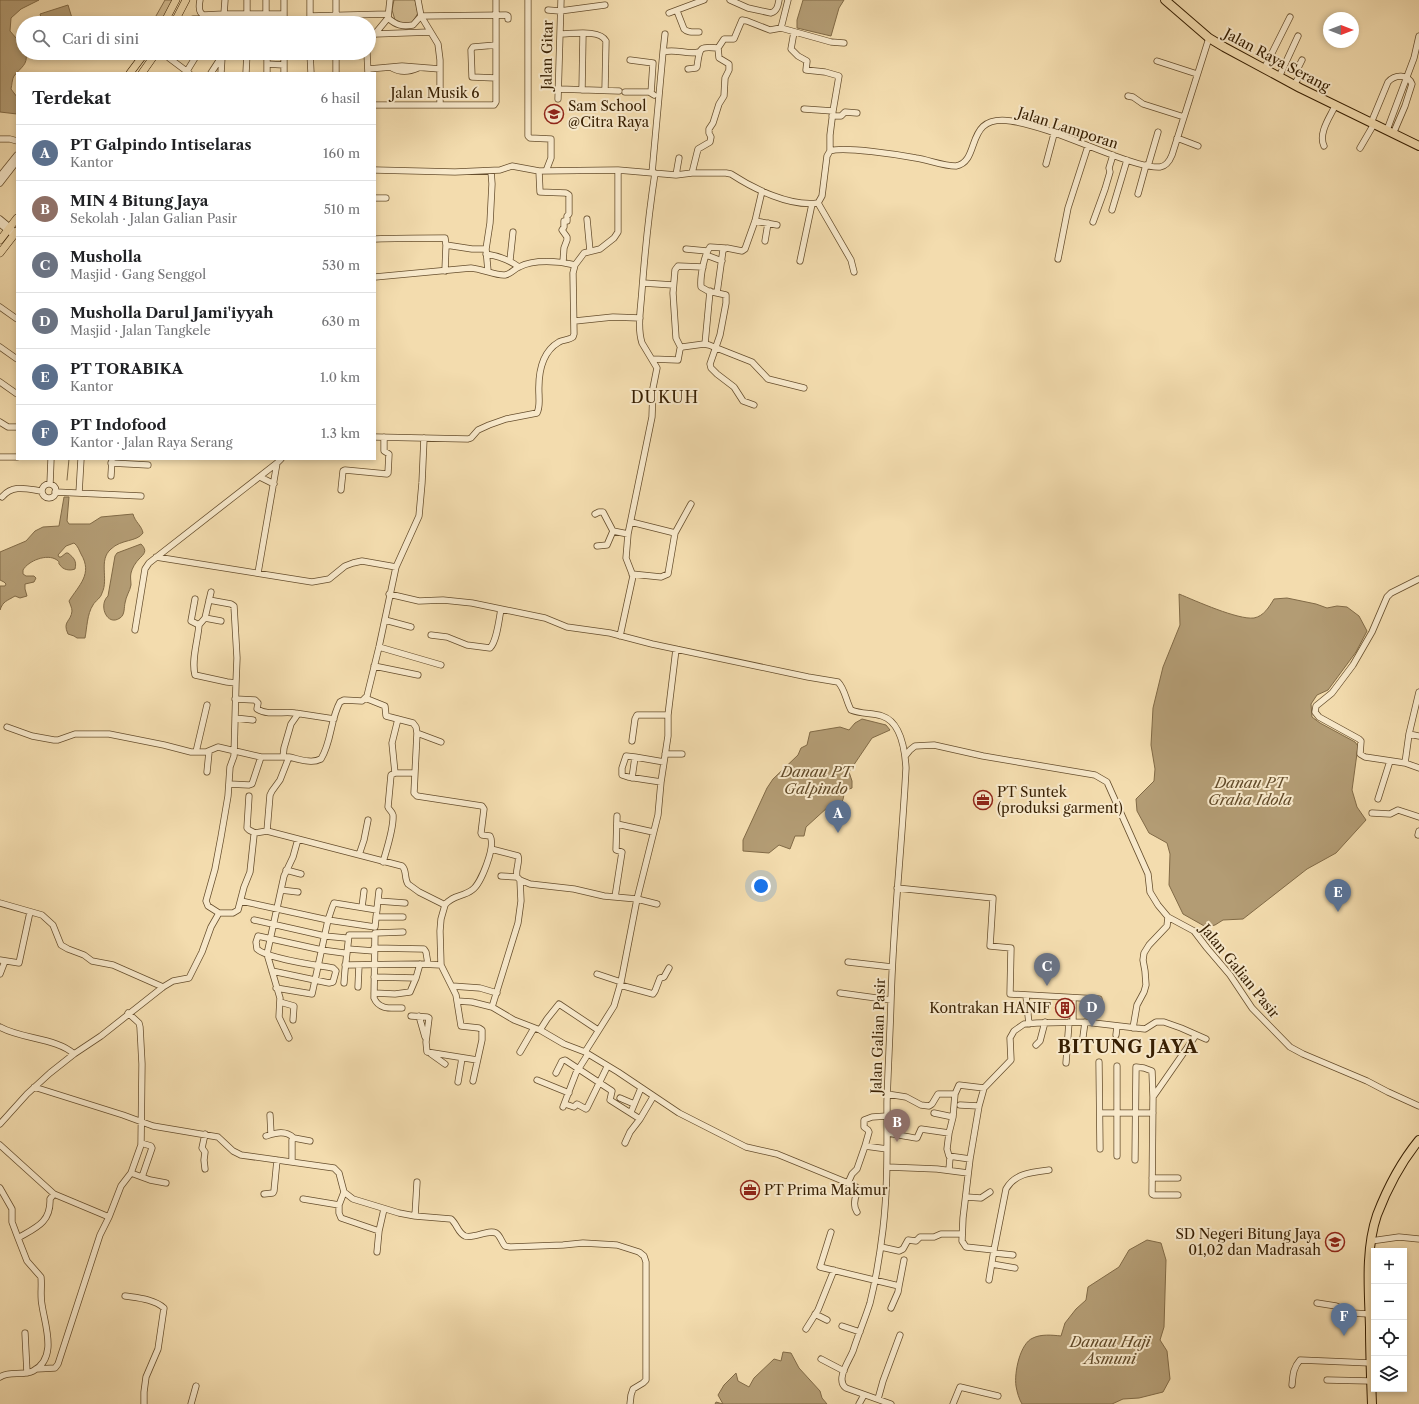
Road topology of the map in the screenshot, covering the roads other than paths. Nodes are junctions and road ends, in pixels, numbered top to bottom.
1 (176, 0) edge
2 (186, 0) edge
3 (193, 0) edge
4 (225, 0) edge
5 (247, 0) edge
6 (266, 0) edge
7 (284, 0) edge
8 (310, 0) edge
9 (336, 0) edge
10 (390, 0) edge
11 (418, 0) edge
12 (496, 0) edge
13 (528, 0) edge
14 (561, 0) edge
15 (704, 0) edge
16 (730, 0) edge
17 (779, 0) edge
18 (788, 0) edge
19 (1166, 0) edge
20 (200, 1) edge
21 (605, 5) dead end
22 (548, 10) dead end
23 (560, 11) junction
24 (677, 11) junction
25 (669, 13) dead end
26 (247, 14) junction
27 (266, 14) junction
28 (284, 14) joint
29 (336, 15) junction
30 (496, 15) junction
31 (168, 16) edge
32 (178, 16) edge
33 (211, 16) edge
34 (224, 16) edge
35 (238, 16) edge
36 (310, 16) joint
37 (388, 16) junction
38 (421, 16) junction
39 (1290, 16) dead end
40 (508, 20) dead end
41 (781, 28) junction
42 (430, 32) junction
43 (699, 32) dead end
44 (796, 32) junction
45 (376, 33) edge
46 (376, 34) edge
47 (560, 34) junction
48 (583, 34) junction
49 (665, 34) dead end
50 (1298, 36) dead end
51 (1419, 36) edge
52 (1209, 38) junction
53 (844, 43) dead end
54 (496, 45) junction
55 (718, 48) junction
56 (663, 52) junction
57 (698, 52) junction
58 (139, 60) edge
59 (151, 60) edge
60 (172, 60) edge
61 (194, 60) edge
62 (219, 60) edge
63 (222, 60) edge
64 (246, 60) edge
65 (267, 60) edge
66 (284, 60) edge
67 (310, 60) edge
68 (336, 60) edge
69 (367, 60) edge
70 (630, 60) dead end
71 (1302, 60) dead end
72 (1157, 61) dead end
73 (267, 64) junction
74 (284, 65) junction
75 (440, 69) junction
76 (688, 69) dead end
77 (1264, 69) junction
78 (368, 71) edge
79 (131, 72) edge
80 (143, 72) edge
81 (188, 72) edge
82 (212, 72) edge
83 (221, 72) edge
84 (246, 72) edge
85 (267, 72) edge
86 (284, 72) edge
87 (311, 72) edge
88 (336, 72) edge
89 (1197, 74) junction
90 (1279, 77) junction
91 (496, 78) junction
92 (1406, 78) junction
93 (1294, 85) junction
94 (559, 89) junction
95 (582, 90) junction
96 (605, 90) junction
97 (651, 93) junction
98 (659, 96) junction
99 (1128, 96) dead end
100 (558, 99) dead end
101 (376, 105) edge
102 (440, 105) junction
103 (1336, 106) junction
104 (804, 109) dead end
105 (833, 114) junction
106 (857, 114) dead end
107 (1184, 117) junction
108 (1373, 123) junction
109 (1158, 132) dead end
110 (1390, 132) junction
111 (1054, 134) junction
112 (1177, 138) junction
113 (0, 139) edge
114 (16, 141) edge
115 (1088, 146) junction
116 (1198, 146) dead end
117 (1324, 146) dead end
118 (1419, 146) edge
119 (1360, 148) dead end
120 (830, 150) junction
121 (16, 155) edge
122 (1113, 155) junction
123 (679, 158) dead end
124 (1127, 160) junction
125 (16, 162) edge
126 (1046, 164) dead end
127 (1147, 165) junction
128 (376, 170) edge
129 (546, 170) junction
130 (618, 170) junction
131 (491, 171) junction
132 (539, 171) junction
133 (653, 173) junction
134 (692, 173) junction
135 (676, 175) junction
136 (0, 176) edge
137 (0, 183) edge
138 (762, 191) junction
139 (1138, 194) dead end
140 (376, 198) edge
141 (386, 198) dead end
142 (815, 203) junction
143 (1112, 210) dead end
144 (0, 219) edge
145 (16, 219) edge
146 (588, 219) dead end
147 (755, 221) junction
148 (1093, 222) dead end
149 (768, 223) junction
150 (0, 224) edge
151 (777, 225) dead end
152 (9, 228) junction
153 (513, 232) dead end
154 (16, 233) edge
155 (376, 239) edge
156 (0, 240) edge
157 (765, 241) dead end
158 (446, 245) junction
159 (725, 248) junction
160 (686, 249) dead end
161 (486, 251) junction
162 (590, 251) junction
163 (0, 253) edge
164 (706, 253) junction
165 (1058, 259) dead end
166 (510, 260) junction
167 (722, 261) junction
168 (800, 261) dead end
169 (563, 262) junction
170 (575, 265) junction
171 (519, 267) junction
172 (703, 267) junction
173 (445, 271) junction
174 (488, 271) junction
175 (854, 272) dead end
176 (376, 277) edge
177 (643, 283) junction
178 (673, 285) junction
179 (710, 291) junction
180 (717, 293) junction
181 (0, 306) edge
182 (16, 318) edge
183 (640, 318) junction
184 (574, 321) junction
185 (705, 344) junction
186 (0, 347) edge
187 (681, 348) junction
188 (716, 348) junction
189 (16, 358) edge
190 (652, 359) junction
191 (0, 382) edge
192 (804, 388) dead end
193 (16, 393) edge
194 (754, 405) dead end
195 (0, 422) edge
196 (16, 427) edge
197 (376, 437) edge
198 (384, 437) junction
199 (424, 438) junction
200 (16, 456) edge
201 (0, 457) edge
202 (51, 460) edge
203 (81, 460) edge
204 (112, 461) edge
205 (279, 461) edge
206 (148, 465) dead end
207 (111, 476) dead end
208 (260, 477) junction
209 (50, 484) junction
210 (274, 484) junction
211 (341, 490) dead end
212 (42, 492) junction
213 (55, 492) junction
214 (79, 493) junction
215 (141, 496) dead end
216 (0, 498) edge
217 (691, 504) dead end
218 (596, 514) dead end
219 (631, 522) junction
220 (613, 530) junction
221 (675, 533) junction
222 (628, 534) junction
223 (597, 546) dead end
224 (156, 557) junction
225 (396, 567) junction
226 (258, 573) junction
227 (632, 574) junction
228 (1419, 580) edge
229 (211, 592) dead end
230 (389, 594) junction
231 (195, 599) dead end
232 (209, 600) junction
233 (501, 609) junction
234 (204, 618) junction
235 (384, 620) junction
236 (221, 621) dead end
237 (199, 625) junction
238 (410, 627) dead end
239 (135, 630) dead end
240 (432, 635) dead end
241 (620, 636) junction
242 (379, 647) junction
243 (676, 649) junction
244 (441, 665) dead end
245 (374, 666) junction
246 (418, 675) dead end
247 (236, 683) junction
248 (1419, 692) edge
249 (365, 698) junction
250 (235, 699) junction
251 (207, 705) dead end
252 (298, 714) junction
253 (668, 715) junction
254 (235, 718) junction
255 (334, 719) junction
256 (398, 719) junction
257 (253, 720) dead end
258 (7, 727) dead end
259 (417, 733) junction
260 (1409, 734) junction
261 (1419, 736) edge
262 (632, 741) dead end
263 (441, 742) dead end
264 (196, 752) junction
265 (209, 752) junction
266 (234, 752) junction
267 (665, 754) junction
268 (682, 754) dead end
269 (906, 754) junction
270 (261, 757) junction
271 (286, 757) junction
272 (635, 757) junction
273 (1390, 761) junction
274 (664, 762) junction
275 (1405, 763) junction
276 (1419, 768) edge
277 (207, 772) dead end
278 (395, 773) junction
279 (414, 773) junction
280 (632, 778) junction
281 (660, 782) junction
282 (229, 784) junction
283 (249, 796) dead end
284 (1378, 799) dead end
285 (1372, 813) dead end
286 (617, 816) dead end
287 (1419, 817) edge
288 (368, 820) dead end
289 (617, 824) junction
290 (267, 831) junction
291 (653, 832) junction
292 (255, 833) junction
293 (298, 839) junction
294 (491, 849) junction
295 (359, 855) junction
296 (383, 862) junction
297 (286, 870) junction
298 (301, 874) dead end
299 (501, 876) dead end
300 (519, 879) junction
301 (898, 888) junction
302 (281, 890) junction
303 (364, 891) dead end
304 (379, 891) dead end
305 (298, 892) dead end
306 (615, 897) junction
307 (637, 899) junction
308 (241, 901) junction
309 (378, 901) junction
310 (0, 903) edge
311 (405, 903) dead end
312 (657, 904) dead end
313 (445, 905) junction
314 (362, 907) junction
315 (277, 909) junction
316 (377, 910) junction
317 (30, 912) junction
318 (219, 913) junction
319 (376, 917) junction
320 (403, 917) dead end
321 (1168, 917) junction
322 (254, 920) dead end
323 (328, 920) junction
324 (273, 925) junction
325 (403, 932) dead end
326 (375, 935) junction
327 (325, 936) junction
328 (271, 938) junction
329 (346, 938) dead end
330 (374, 949) junction
331 (322, 950) junction
332 (346, 951) junction
333 (267, 954) junction
334 (2, 961) edge
335 (848, 962) dead end
336 (420, 964) junction
337 (428, 964) junction
338 (318, 965) junction
339 (345, 965) junction
340 (359, 965) junction
341 (374, 965) junction
342 (441, 965) junction
343 (892, 967) junction
344 (669, 968) dead end
345 (272, 971) junction
346 (0, 974) edge
347 (597, 974) dead end
348 (374, 977) junction
349 (416, 978) junction
350 (316, 980) junction
351 (344, 983) dead end
352 (621, 983) junction
353 (452, 986) junction
354 (162, 987) junction
355 (358, 987) dead end
356 (276, 988) junction
357 (374, 993) junction
358 (497, 993) junction
359 (840, 993) dead end
360 (1026, 996) junction
361 (1073, 998) junction
362 (1099, 999) dead end
363 (891, 1000) junction
364 (457, 1001) junction
365 (280, 1002) junction
366 (492, 1007) junction
367 (402, 1008) dead end
368 (128, 1013) junction
369 (410, 1016) dead end
370 (419, 1016) junction
371 (293, 1020) dead end
372 (1045, 1022) junction
373 (1071, 1022) junction
374 (1085, 1022) junction
375 (1029, 1024) junction
376 (1117, 1026) junction
377 (0, 1027) edge
378 (534, 1028) junction
379 (1133, 1028) junction
380 (540, 1030) junction
381 (598, 1030) junction
382 (1116, 1035) dead end
383 (1196, 1035) junction
384 (1083, 1037) dead end
385 (289, 1038) dead end
386 (1206, 1039) dead end
387 (426, 1042) junction
388 (1036, 1045) dead end
389 (520, 1052) dead end
390 (430, 1053) junction
391 (586, 1053) junction
392 (74, 1054) junction
393 (447, 1056) junction
394 (462, 1058) junction
395 (477, 1060) junction
396 (1100, 1062) dead end
397 (1066, 1063) dead end
398 (1117, 1066) dead end
399 (607, 1067) junction
400 (578, 1070) junction
401 (556, 1072) dead end
402 (537, 1080) dead end
403 (458, 1082) dead end
404 (473, 1082) dead end
405 (599, 1084) junction
406 (34, 1087) junction
407 (641, 1088) junction
408 (984, 1088) junction
409 (569, 1093) junction
410 (887, 1094) junction
411 (955, 1094) junction
412 (653, 1097) junction
413 (1153, 1097) junction
414 (620, 1098) dead end
415 (634, 1104) junction
416 (960, 1105) dead end
417 (979, 1106) junction
418 (1419, 1106) edge
419 (631, 1112) junction
420 (934, 1113) dead end
421 (1101, 1113) junction
422 (1117, 1113) junction
423 (1134, 1113) junction
424 (1153, 1113) junction
425 (270, 1115) dead end
426 (887, 1116) junction
427 (953, 1117) junction
428 (640, 1119) junction
429 (141, 1122) junction
430 (0, 1124) edge
431 (888, 1133) junction
432 (949, 1133) junction
433 (205, 1134) junction
434 (294, 1138) junction
435 (1419, 1140) edge
436 (310, 1141) dead end
437 (141, 1143) junction
438 (625, 1143) dead end
439 (0, 1145) edge
440 (865, 1146) junction
441 (1100, 1148) dead end
442 (887, 1149) junction
443 (1118, 1156) dead end
444 (950, 1157) junction
445 (970, 1159) junction
446 (277, 1160) junction
447 (1135, 1160) dead end
448 (292, 1162) junction
449 (887, 1167) junction
450 (205, 1169) dead end
451 (949, 1170) junction
452 (1050, 1170) dead end
453 (131, 1173) junction
454 (968, 1173) junction
455 (142, 1177) junction
456 (1152, 1178) junction
457 (1178, 1178) dead end
458 (417, 1182) dead end
459 (166, 1183) dead end
460 (848, 1183) junction
461 (0, 1188) edge
462 (344, 1192) junction
463 (886, 1192) junction
464 (990, 1192) dead end
465 (857, 1193) junction
466 (54, 1194) junction
467 (264, 1194) dead end
468 (1178, 1195) dead end
469 (966, 1197) junction
470 (303, 1199) dead end
471 (339, 1205) junction
472 (384, 1209) junction
473 (857, 1212) dead end
474 (415, 1216) junction
475 (109, 1217) junction
476 (379, 1231) junction
477 (831, 1232) dead end
478 (962, 1234) junction
479 (18, 1238) junction
480 (1419, 1239) edge
481 (1371, 1241) junction
482 (881, 1247) junction
483 (994, 1251) junction
484 (377, 1252) dead end
485 (1013, 1255) dead end
486 (904, 1260) dead end
487 (992, 1264) junction
488 (1015, 1268) dead end
489 (834, 1270) junction
490 (875, 1280) junction
491 (989, 1280) dead end
492 (899, 1286) junction
493 (125, 1296) dead end
494 (1318, 1303) dead end
495 (891, 1308) dead end
496 (815, 1314) junction
497 (1369, 1314) junction
498 (827, 1320) dead end
499 (842, 1326) dead end
500 (806, 1329) dead end
501 (860, 1332) junction
502 (25, 1333) dead end
503 (900, 1335) dead end
504 (821, 1359) dead end
505 (1371, 1363) joint
506 (36, 1369) junction
507 (844, 1371) junction
508 (27, 1373) junction
509 (0, 1377) edge
510 (1328, 1380) dead end
511 (1371, 1381) edge
512 (1292, 1385) dead end
513 (196, 1386) dead end
514 (1371, 1392) edge
515 (864, 1395) junction
516 (998, 1396) dead end
517 (878, 1399) junction
518 (144, 1404) edge
519 (191, 1404) edge
520 (630, 1404) edge
521 (859, 1404) edge
522 (891, 1404) edge
523 (953, 1404) edge
524 (1372, 1404) edge

1 - 31 main road
2 - 32 main road
3 - 20 street
4 - 34 street
5 - 26 street
6 - 27 street
7 - 28 street
8 - 36 street
9 - 29 street
10 - 37 street
11 - 38 street
12 - 30 street
13 - 129 street
14 - 23 street, Jalan Gitar
15 - 24 street
16 - 17 street
18 - 41 street
19 - 52 highway, Jalan Raya Serang
20 - 33 street
21 - 23 street, Jalan Gitar
22 - 23 street, Jalan Gitar
23 - 47 street, Jalan Gitar
24 - 25 street
24 - 43 street
26 - 27 street
26 - 35 street
27 - 28 street
29 - 36 street
29 - 37 street
30 - 38 street
30 - 40 street
30 - 54 street
37 - 38 street
37 - 45 street
38 - 42 street
39 - 77 street
41 - 44 street
41 - 55 street
42 - 46 street
42 - 75 street
44 - 53 street
44 - 105 street
47 - 48 street
47 - 94 street, Jalan Gitar
48 - 95 street
48 - 96 street
49 - 56 street
50 - 90 street
51 - 92 street
52 - 77 highway, Jalan Raya Serang
52 - 89 street, Jalan Lamporan
54 - 91 street
54 - 91 street
55 - 57 street
55 - 134 street
56 - 57 street
56 - 98 street
57 - 76 street
58 - 79 main road
59 - 80 main road
60 - 81 street
61 - 81 street
62 - 82 street
63 - 83 street
64 - 84 street
65 - 73 street
66 - 74 street
67 - 87 street
68 - 88 street
69 - 78 street
70 - 97 street
71 - 93 street
72 - 89 street
73 - 74 street
73 - 85 street
74 - 86 street
75 - 78 street
75 - 102 street
77 - 90 highway, Jalan Raya Serang
89 - 107 street, Jalan Lamporan
90 - 93 highway, Jalan Raya Serang
91 - 102 street, Jalan Musik 6
92 - 108 street
92 - 110 street
92 - 110 street
93 - 103 highway, Jalan Raya Serang
94 - 95 street
94 - 100 street, Jalan Gitar
95 - 96 street
96 - 97 street
97 - 98 street
98 - 133 street
99 - 107 street
101 - 102 street, Jalan Musik 6
103 - 108 highway, Jalan Raya Serang
103 - 117 street
104 - 105 street
105 - 106 street
105 - 120 street
107 - 112 street, Jalan Lamporan
108 - 110 highway, Jalan Raya Serang
108 - 119 street
109 - 127 street
110 - 118 highway, Jalan Raya Serang
111 - 115 street, Jalan Lamporan
111 - 120 street, Jalan Lamporan
111 - 126 street
112 - 116 street
112 - 127 street, Jalan Lamporan
113 - 114 street
115 - 122 street, Jalan Lamporan
115 - 165 street
120 - 142 street
121 - 136 street
122 - 124 street, Jalan Lamporan
122 - 148 street
123 - 135 street
124 - 127 street, Jalan Lamporan
124 - 143 street
125 - 137 street
127 - 139 street
128 - 131 street
129 - 130 street
129 - 132 street
130 - 133 street
130 - 162 street
131 - 132 street
131 - 161 street
132 - 169 street
133 - 135 street
133 - 177 street
134 - 135 street
134 - 138 street
138 - 142 street
138 - 147 street
140 - 141 street
142 - 168 street
142 - 175 street
144 - 152 street
145 - 152 main road
146 - 162 street
147 - 149 street
147 - 159 street
149 - 151 street
149 - 157 street
150 - 152 street
152 - 154 street
152 - 156 main road
153 - 166 street
154 - 163 main road
155 - 158 street
158 - 161 street
158 - 173 street
159 - 164 street
159 - 167 street
160 - 164 street
161 - 166 street
161 - 174 street
162 - 170 street
164 - 167 street
164 - 172 street
166 - 171 street
167 - 180 street
169 - 170 street
169 - 171 street
170 - 184 street
171 - 174 street
172 - 178 street
172 - 179 street
173 - 174 street
173 - 176 street
177 - 178 street
177 - 183 street
178 - 187 street
179 - 180 street
179 - 185 street
180 - 188 street
181 - 182 street
183 - 184 street
183 - 190 street
184 - 199 street
185 - 187 street
185 - 188 street
186 - 189 street
187 - 190 street
188 - 192 street
188 - 194 street
190 - 219 street
191 - 193 street
195 - 196 street
197 - 198 street
198 - 199 street
198 - 211 street
199 - 225 street
200 - 201 street
202 - 209 street
203 - 214 street
204 - 206 street
204 - 207 street
205 - 208 street
205 - 210 street
208 - 210 street
208 - 224 street
209 - 212 street
209 - 213 street
210 - 226 street
212 - 213 street
212 - 216 street
213 - 214 street
214 - 215 street
217 - 221 street
218 - 220 street
219 - 221 street
219 - 222 street
220 - 222 street
220 - 223 street
221 - 227 street
222 - 227 street
224 - 226 street
224 - 239 street
225 - 226 street
225 - 230 street
227 - 241 street
228 - 273 street
229 - 232 street
230 - 233 street
230 - 235 street
231 - 237 street
232 - 234 street
232 - 247 street
233 - 240 street
233 - 241 street
234 - 236 street
234 - 237 street
235 - 238 street
235 - 242 street
237 - 247 street
241 - 243 street
242 - 244 street
242 - 245 street
243 - 253 street
243 - 269 street
245 - 246 street
245 - 249 street
247 - 250 street
248 - 260 street
249 - 255 street
249 - 256 street
250 - 252 street
250 - 254 street
251 - 264 street
252 - 255 street
252 - 271 street
253 - 262 street
253 - 267 street
254 - 257 street
254 - 266 street
255 - 271 street
256 - 259 street
256 - 278 street
258 - 264 street
259 - 263 street
259 - 279 street
260 - 261 street
260 - 275 street
264 - 265 street
265 - 266 street
265 - 277 street
266 - 270 street
266 - 282 street
267 - 268 street
267 - 274 street
269 - 301 street, Jalan Galian Pasir
269 - 321 street
270 - 271 street
270 - 282 street
271 - 290 street
272 - 274 street
272 - 280 street
272 - 280 street
273 - 275 street
273 - 284 street
274 - 281 street
275 - 276 street
278 - 279 street
278 - 296 street
279 - 294 street
280 - 281 street
281 - 291 street
282 - 318 street
283 - 292 street
285 - 287 street
286 - 289 street
288 - 295 street
289 - 291 street
289 - 306 street
290 - 292 street
290 - 293 street
291 - 307 street
292 - 308 street
293 - 295 street
293 - 297 street
294 - 300 street
294 - 313 street
295 - 296 street
296 - 313 street
297 - 298 street
297 - 302 street
299 - 300 street
300 - 306 street
300 - 358 street
301 - 343 street, Jalan Galian Pasir
301 - 360 street
302 - 305 street
302 - 315 street
303 - 314 street
304 - 309 street
306 - 307 street
307 - 312 street
307 - 352 street
308 - 315 street
308 - 318 street
309 - 311 street
309 - 316 street
310 - 317 street
313 - 342 street
314 - 316 street
314 - 323 street
315 - 323 street
315 - 324 street
316 - 319 street
317 - 334 street
317 - 354 street
318 - 354 street
319 - 320 street
319 - 323 street
321 - 379 street
321 - 418 street, Jalan Galian Pasir
322 - 324 street
323 - 327 street
324 - 327 street
324 - 328 street
325 - 326 street
326 - 330 street
326 - 332 street
327 - 329 street
327 - 331 street
328 - 331 street
328 - 333 street
328 - 333 street
330 - 332 street
330 - 337 street
330 - 341 street
331 - 332 street
331 - 338 street
332 - 339 street
333 - 338 street
333 - 345 street
334 - 346 street
335 - 343 street
336 - 337 street
336 - 341 street
336 - 349 street
337 - 342 street
338 - 350 street
338 - 350 street
339 - 340 street
339 - 351 street
340 - 341 street
340 - 355 street
341 - 348 street
342 - 353 street
343 - 363 street, Jalan Galian Pasir
344 - 352 street
345 - 350 street
345 - 356 street
347 - 352 street
348 - 349 street
348 - 357 street
349 - 357 street
350 - 356 street
352 - 381 street
353 - 358 street
353 - 364 street
354 - 368 street
356 - 365 street
357 - 367 street
358 - 366 street
359 - 363 street
360 - 361 street
360 - 375 street
361 - 362 street
361 - 373 street
363 - 410 street, Jalan Galian Pasir
364 - 366 street
364 - 395 street
365 - 371 street
365 - 385 street
366 - 378 street
368 - 392 street
368 - 429 street
369 - 370 street
370 - 387 street
370 - 387 street
372 - 373 street
372 - 375 street
372 - 388 street
373 - 374 street
373 - 397 street
374 - 376 street
374 - 384 street
375 - 408 street
376 - 379 street
376 - 382 street
377 - 392 street
378 - 380 street
378 - 389 street
379 - 383 street
380 - 381 street
380 - 391 street
381 - 391 street
383 - 386 street
383 - 413 street
387 - 390 street
390 - 393 street
390 - 393 street
391 - 399 street
391 - 400 street
392 - 406 street
393 - 394 street
394 - 395 street
394 - 403 street
395 - 404 street
396 - 421 street
398 - 422 street
399 - 405 street
399 - 407 street
400 - 401 street
400 - 405 street
400 - 409 street
402 - 409 street
405 - 409 street
405 - 419 street
406 - 429 street
406 - 430 street
407 - 412 street
407 - 415 street
408 - 411 street
408 - 417 street
410 - 411 street
410 - 426 street, Jalan Galian Pasir
411 - 427 street
412 - 428 street
412 - 460 street
413 - 423 street
413 - 424 street
414 - 415 street
415 - 419 street
416 - 417 street
417 - 445 street
419 - 428 street
420 - 427 street
421 - 422 street
421 - 441 street
422 - 423 street
422 - 443 street
423 - 424 street
423 - 447 street
424 - 456 street
425 - 434 street
426 - 431 street, Jalan Galian Pasir
426 - 440 street
427 - 432 street
428 - 438 street
429 - 433 street
429 - 437 street
431 - 432 street
431 - 442 street, Jalan Galian Pasir
432 - 444 street
433 - 446 street
433 - 450 street
434 - 436 street
434 - 448 street
435 - 481 highway
437 - 453 street
437 - 455 street
439 - 466 street
440 - 442 street
440 - 460 street
442 - 449 street, Jalan Galian Pasir
444 - 445 street
444 - 451 street
445 - 454 street
446 - 448 street
446 - 467 street
448 - 462 street
449 - 451 street
449 - 463 street, Jalan Galian Pasir
451 - 454 street
452 - 483 street
453 - 455 street
453 - 475 street
454 - 469 street
455 - 459 street
456 - 457 street
456 - 468 street
458 - 474 street
460 - 465 street
461 - 479 street
462 - 471 street
462 - 472 street
463 - 465 street
463 - 482 street, Jalan Galian Pasir
464 - 469 street
465 - 473 street
466 - 475 street
466 - 479 street
469 - 478 street
470 - 471 street
471 - 476 street
472 - 474 street
472 - 476 street
474 - 520 street
475 - 506 street
476 - 484 street
477 - 489 street
478 - 482 street
478 - 483 street
479 - 506 street
480 - 481 street
481 - 497 highway
482 - 490 street, Jalan Galian Pasir
483 - 485 street
483 - 487 street
486 - 492 street
487 - 488 street
487 - 491 street
489 - 490 street
489 - 496 street
490 - 492 street
490 - 501 street, Jalan Galian Pasir
492 - 495 street
493 - 518 street
494 - 497 street
496 - 498 street
496 - 500 street
497 - 505 highway
499 - 501 street
501 - 507 street, Jalan Galian Pasir
502 - 508 street
503 - 517 street
504 - 507 street
505 - 512 street
506 - 508 street
507 - 515 street
508 - 509 street
510 - 511 street
513 - 519 street
514 - 524 highway
515 - 517 street
515 - 521 street
516 - 523 street
517 - 522 street

